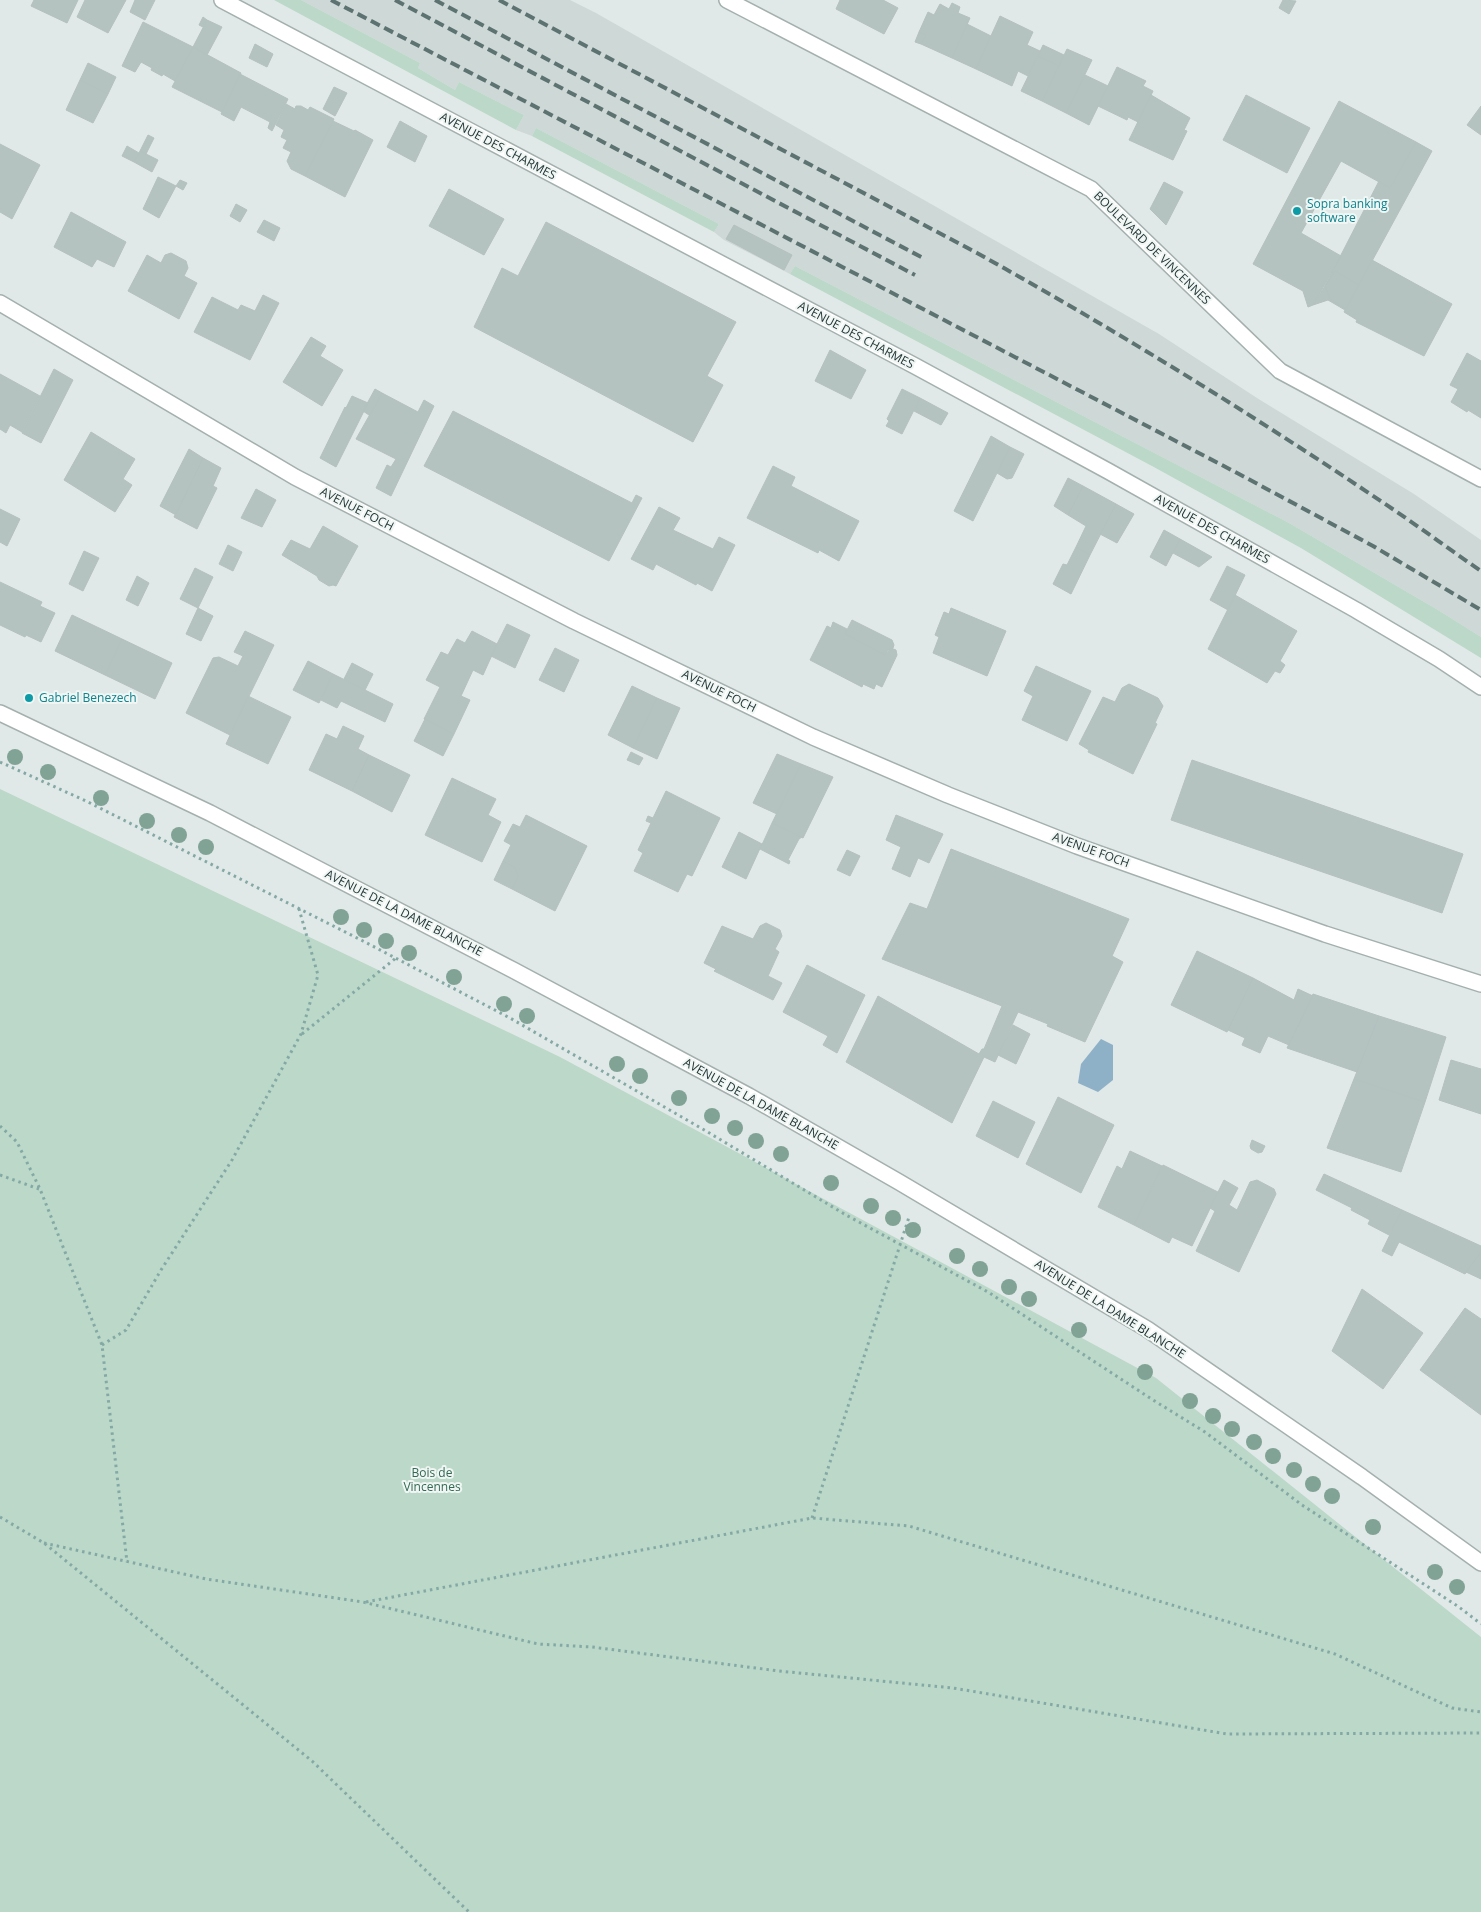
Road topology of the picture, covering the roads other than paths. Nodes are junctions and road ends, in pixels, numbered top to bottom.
1 (222, 0) edge
2 (727, 0) edge
3 (0, 303) edge
4 (1481, 479) edge
5 (1481, 687) edge
6 (0, 714) edge
7 (1481, 984) edge
8 (1481, 1564) edge

1 - 5 street, AVENUE DES CHARMES
2 - 4 street, BOULEVARD DE VINCENNES
3 - 7 street, AVENUE FOCH
6 - 8 street, AVENUE DE LA DAME BLANCHE

